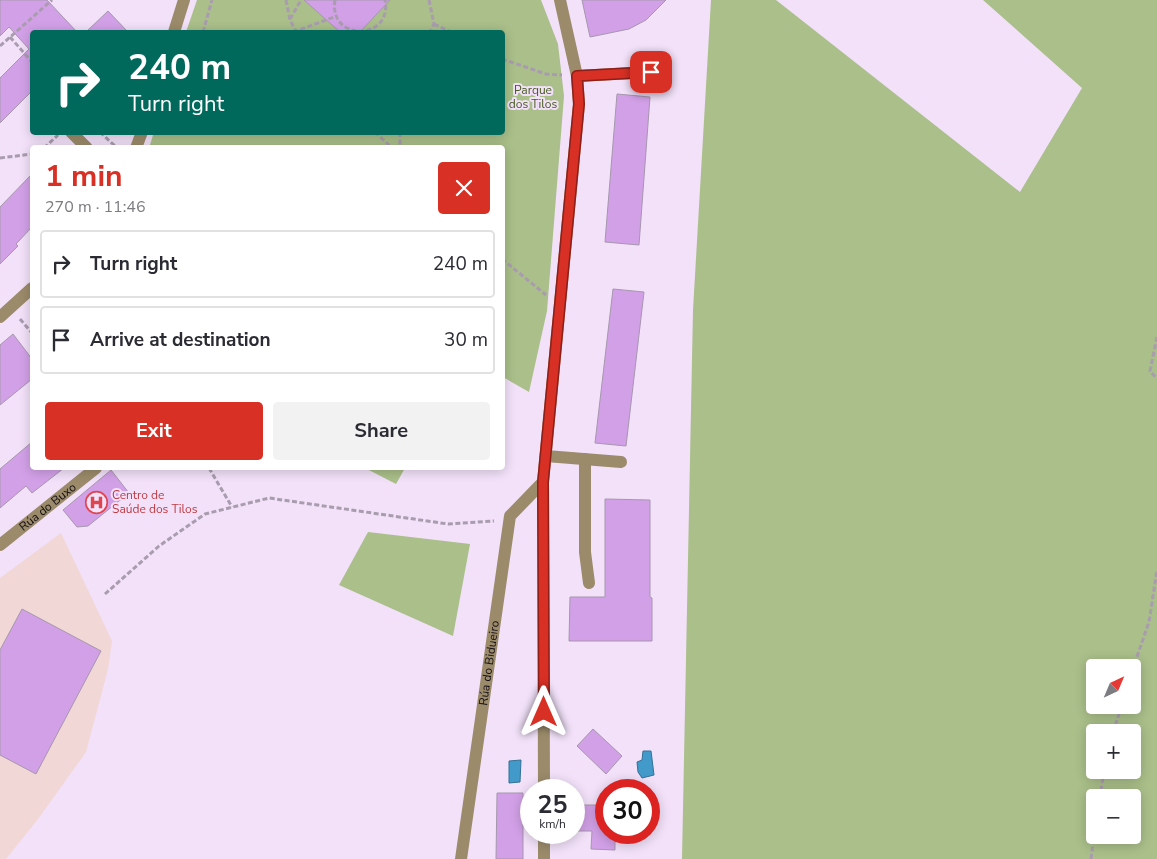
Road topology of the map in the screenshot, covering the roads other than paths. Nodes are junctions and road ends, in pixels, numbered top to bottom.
1 (184, 0) edge
2 (560, 0) edge
3 (175, 30) edge
4 (651, 72) dead end
5 (577, 76) junction
6 (74, 135) edge
7 (84, 145) edge
8 (30, 290) edge
9 (0, 317) edge
10 (546, 456) junction
11 (585, 459) junction
12 (622, 462) dead end
13 (94, 470) edge
14 (543, 482) junction
15 (0, 545) edge
16 (589, 583) dead end
17 (544, 779) edge
18 (544, 844) edge
19 (461, 859) edge
20 (544, 859) edge

1 - 3 street
2 - 5 street
4 - 5 street
5 - 10 street
6 - 7 street
8 - 9 street
10 - 11 street
10 - 14 street
11 - 12 street
11 - 16 street
13 - 15 street, Rúa do Buxo
14 - 17 street
14 - 19 street, Rúa do Bidueiro
18 - 20 street

